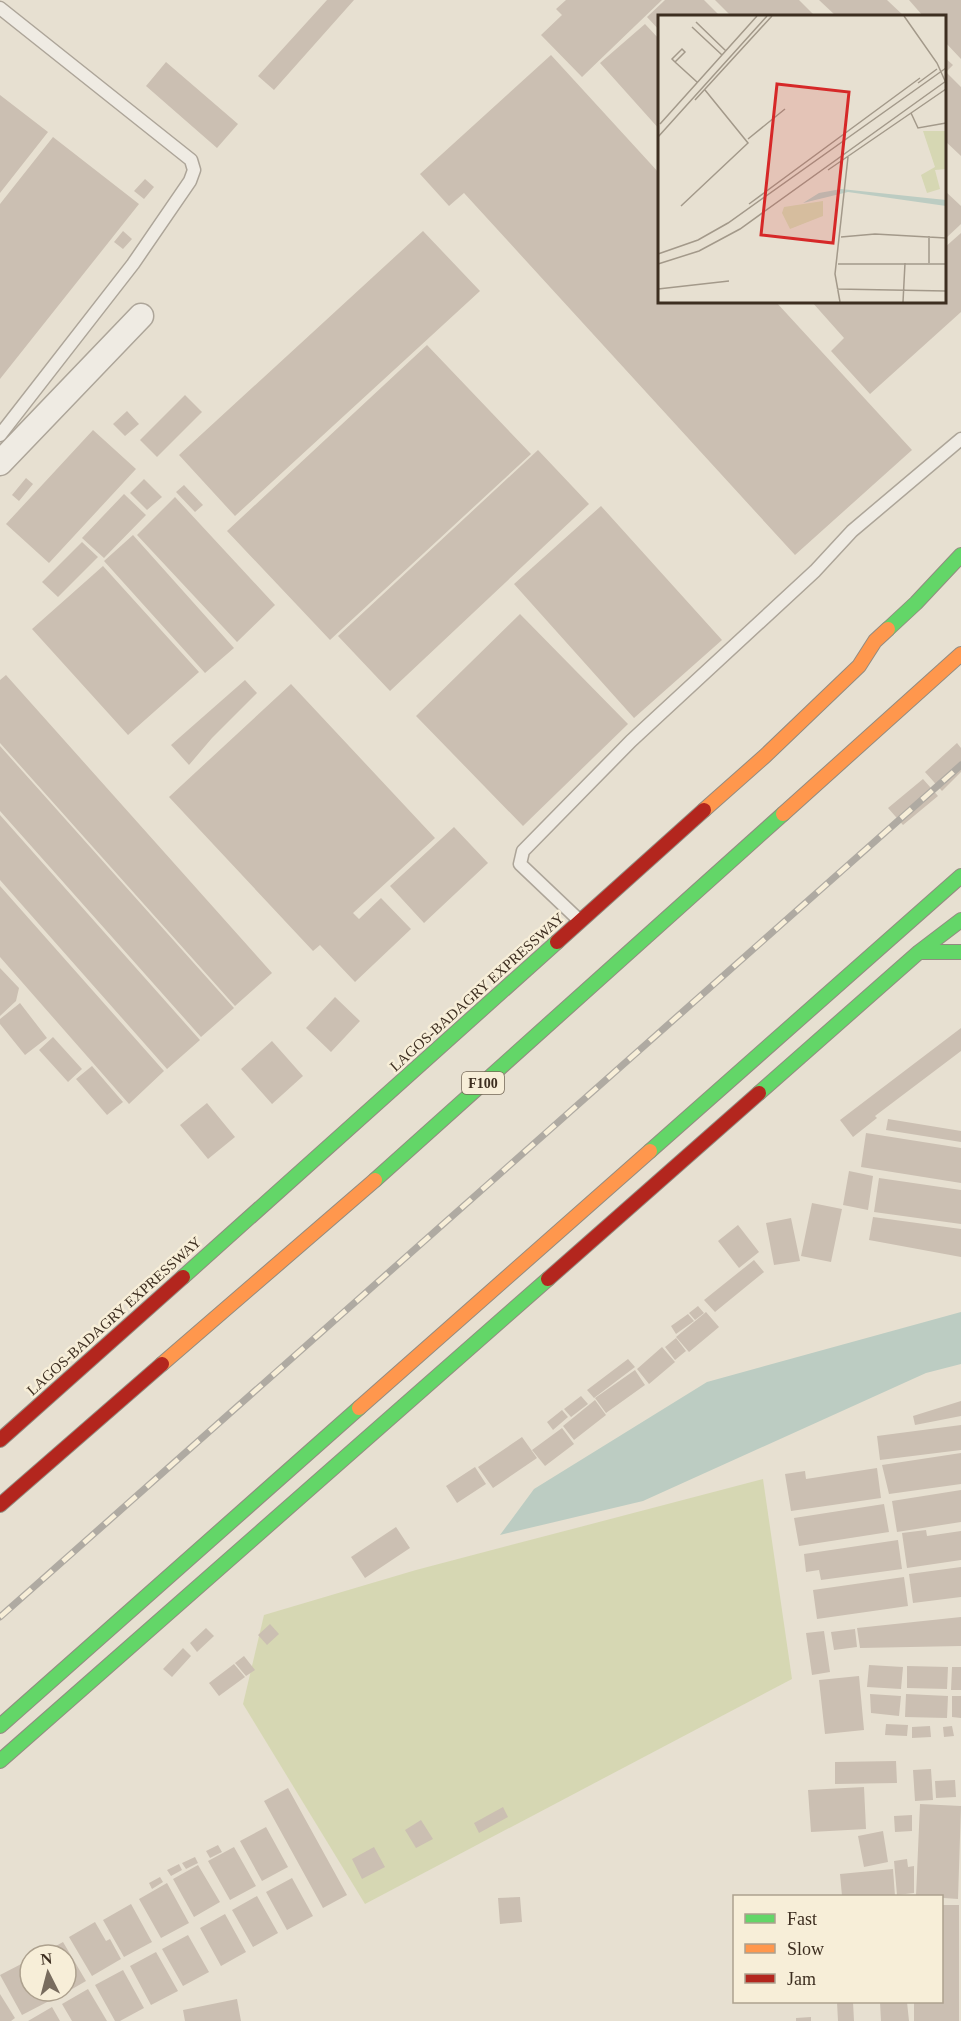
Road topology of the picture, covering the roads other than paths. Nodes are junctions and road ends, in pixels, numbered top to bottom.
1 (0, 8) edge
2 (141, 316) dead end
3 (0, 435) edge
4 (961, 440) edge
5 (0, 463) edge
6 (961, 555) edge
7 (961, 654) edge
8 (961, 876) edge
9 (961, 920) edge
10 (581, 921) junction
11 (919, 952) junction
12 (961, 952) edge
13 (0, 1440) edge
14 (0, 1505) edge
15 (0, 1726) edge
16 (0, 1761) edge

1 - 3 lane
2 - 5 street
4 - 10 lane
6 - 10 main road, LAGOS-BADAGRY EXPRESSWAY
7 - 14 main road, F100
8 - 15 main road
9 - 11 main road
10 - 13 main road, LAGOS-BADAGRY EXPRESSWAY
11 - 12 main road
11 - 16 main road

